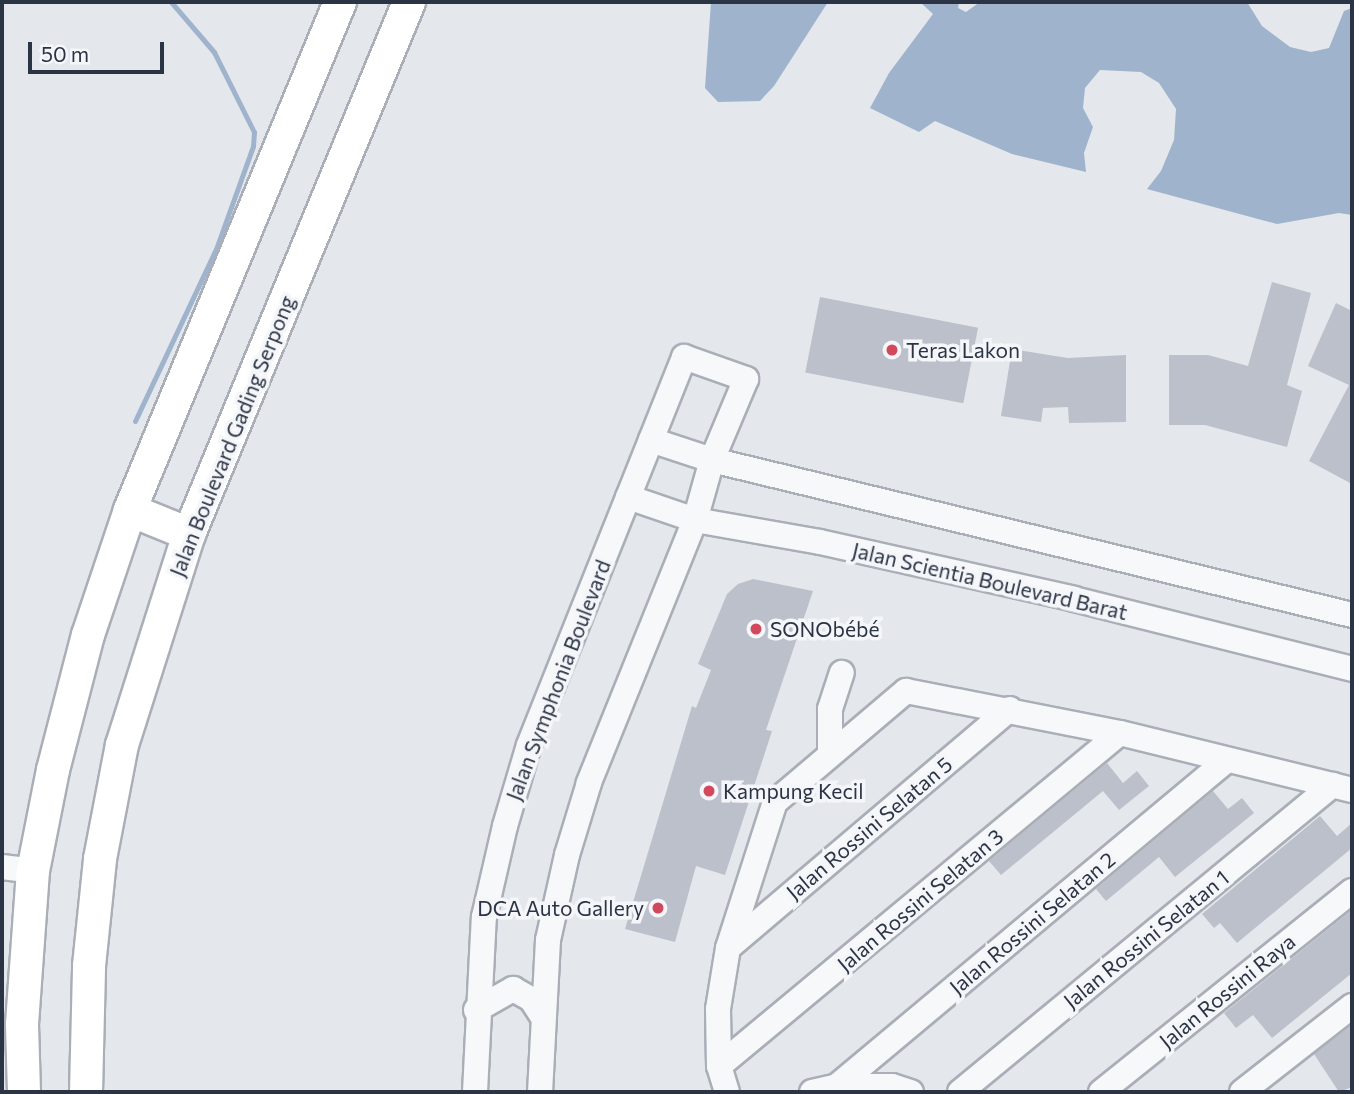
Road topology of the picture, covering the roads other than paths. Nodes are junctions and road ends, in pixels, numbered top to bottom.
1 (340, 2) edge
2 (409, 2) edge
3 (651, 440) junction
4 (712, 460) junction
5 (628, 497) junction
6 (130, 510) junction
7 (695, 520) junction
8 (189, 534) junction
9 (1352, 615) edge
10 (1352, 669) edge
11 (842, 673) dead end
12 (1010, 709) junction
13 (1120, 733) junction
14 (831, 753) junction
15 (1227, 760) junction
16 (1343, 788) edge
17 (2, 867) edge
18 (33, 871) junction
19 (1352, 891) edge
20 (728, 948) junction
21 (1352, 1006) edge
22 (476, 1010) junction
23 (542, 1016) junction
24 (719, 1066) junction
25 (837, 1086) junction
26 (24, 1092) edge
27 (86, 1092) edge
28 (475, 1092) edge
29 (540, 1092) edge
30 (727, 1092) edge
31 (813, 1092) edge
32 (911, 1092) edge
33 (960, 1092) edge
34 (1101, 1092) edge
35 (1242, 1092) edge

1 - 6 main road
2 - 8 main road, Jalan Boulevard Gading Serpong
3 - 4 street
3 - 4 street, Jalan Symphonia Boulevard
3 - 5 street, Jalan Symphonia Boulevard
4 - 7 street
4 - 9 street
5 - 7 street, Jalan Scientia Boulevard Barat
5 - 22 street, Jalan Symphonia Boulevard
6 - 8 main road
6 - 18 main road
7 - 10 street, Jalan Scientia Boulevard Barat
7 - 23 street
8 - 27 main road, Jalan Boulevard Gading Serpong
11 - 14 street
12 - 13 street
12 - 14 street
12 - 20 street, Jalan Rossini Selatan 5
13 - 15 street
13 - 24 street, Jalan Rossini Selatan 3
14 - 20 street
15 - 16 street
15 - 25 street, Jalan Rossini Selatan 2
16 - 33 street, Jalan Rossini Selatan 1
17 - 18 street
18 - 26 main road
19 - 34 street, Jalan Rossini Raya
20 - 24 street
21 - 35 street
22 - 23 street
22 - 28 street, Jalan Symphonia Boulevard
23 - 29 street
24 - 30 street
25 - 31 street
25 - 32 street

